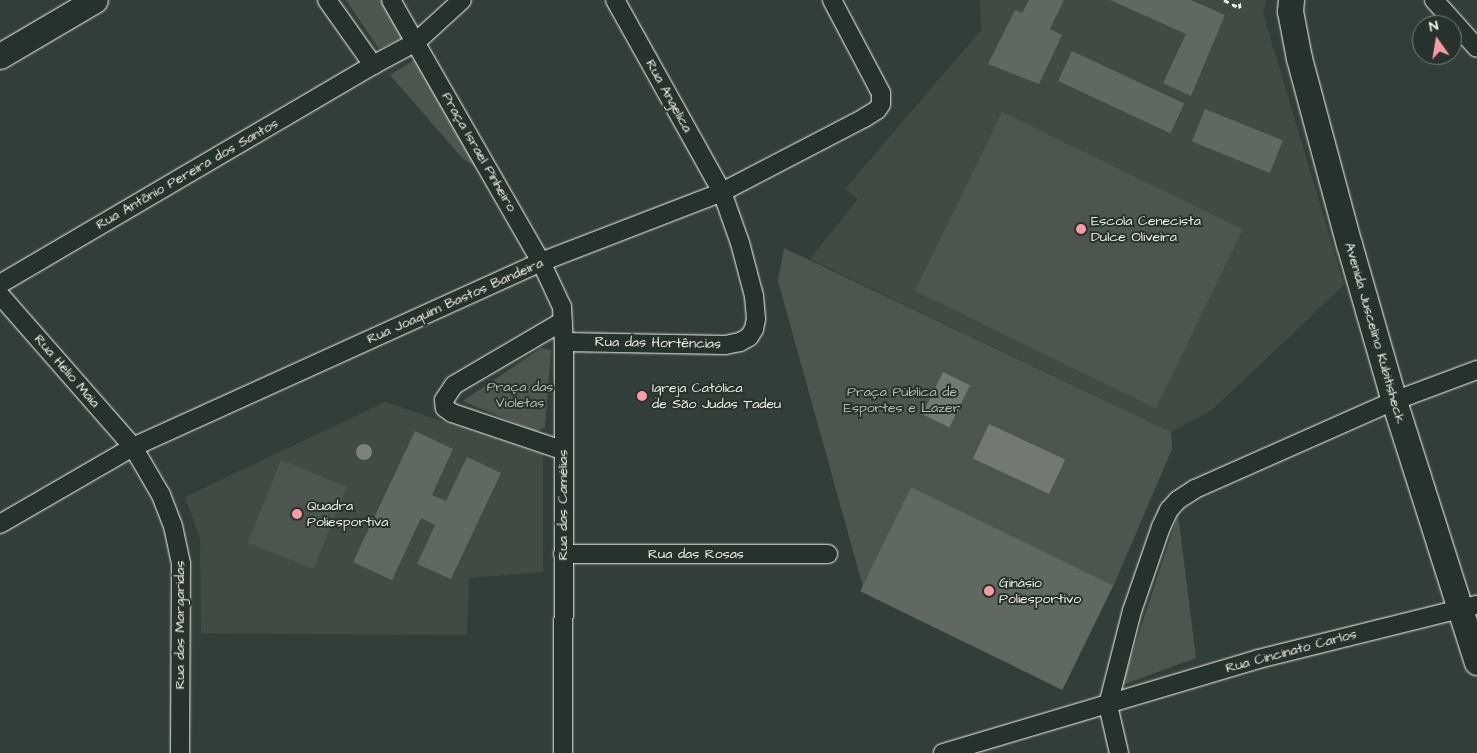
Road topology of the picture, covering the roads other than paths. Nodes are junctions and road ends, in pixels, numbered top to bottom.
1 (95, 0) edge
2 (327, 0) edge
3 (391, 0) edge
4 (462, 0) edge
5 (615, 0) edge
6 (832, 0) edge
7 (1291, 0) edge
8 (1434, 0) edge
9 (416, 42) junction
10 (1477, 48) edge
11 (0, 56) edge
12 (373, 65) junction
13 (722, 192) junction
14 (541, 262) junction
15 (0, 284) edge
16 (0, 295) edge
17 (563, 321) junction
18 (564, 342) junction
19 (1477, 370) edge
20 (1394, 401) junction
21 (133, 447) junction
22 (562, 450) junction
23 (0, 524) edge
24 (563, 554) junction
25 (828, 554) dead end
26 (1469, 606) edge
27 (1477, 662) edge
28 (1108, 705) junction
29 (180, 753) edge
30 (563, 753) edge
31 (943, 753) edge
32 (1119, 753) edge

1 - 11 street
2 - 12 street
3 - 9 street, Praça Israel Pinheiro
4 - 9 street
5 - 13 street, Rua Angelica
6 - 13 street, Rua Joaquim Bastos Bandeira
7 - 20 street, Avenida Juscelino Kubitisheck
8 - 10 street
9 - 12 street
9 - 14 street, Praça Israel Pinheiro
12 - 15 street, Rua Antônio Pereira dos Santos
13 - 14 street, Rua Joaquim Bastos Bandeira
13 - 18 street, Rua das Hortências
14 - 17 street, Rua das Camélias
14 - 21 street, Rua Joaquim Bastos Bandeira
16 - 21 street, Rua Hélio Maia
17 - 18 street, Rua das Camélias
17 - 22 street
18 - 22 street, Rua das Camélias
19 - 20 street
20 - 26 street, Avenida Juscelino Kubitisheck
20 - 28 street
21 - 23 street, Rua Joaquim Bastos Bandeira
21 - 29 street, Rua das Margaridas
22 - 24 street, Rua das Camélias
24 - 25 street, Rua das Rosas
24 - 30 street, Rua das Camélias
26 - 27 street, Avenida Juscelino Kubitisheck
26 - 28 street, Rua Cincinato Carlos
28 - 31 street, Rua Cincinato Carlos
28 - 32 street

